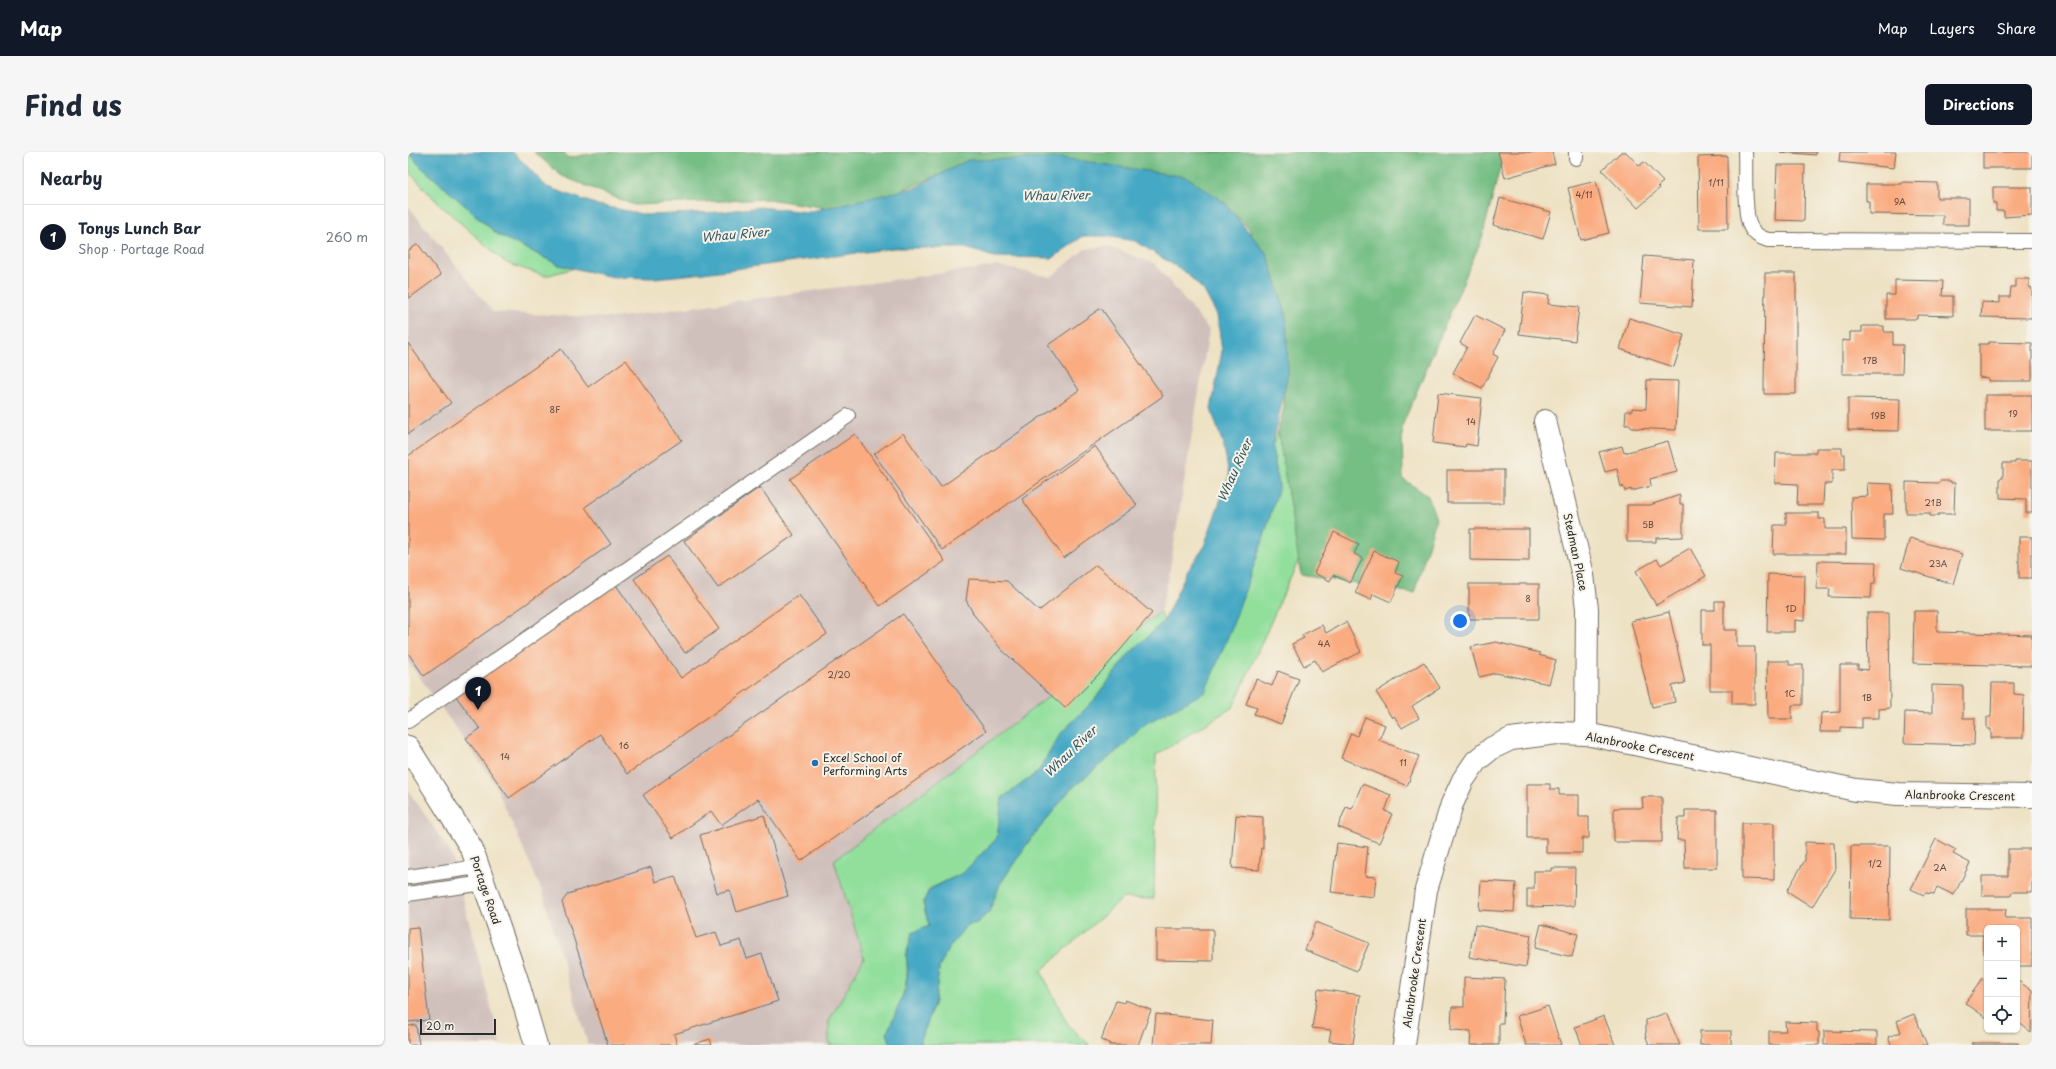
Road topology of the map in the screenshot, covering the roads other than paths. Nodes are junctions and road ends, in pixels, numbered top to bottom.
1 (1745, 152) edge
2 (2032, 241) edge
3 (848, 416) dead end
4 (1545, 421) dead end
5 (408, 720) edge
6 (1586, 734) junction
7 (408, 748) edge
8 (2032, 796) edge
9 (481, 875) junction
10 (408, 877) edge
11 (408, 894) edge
12 (536, 1045) edge
13 (1404, 1045) edge

1 - 2 lane
3 - 5 lane
4 - 6 street, Stedman Place
6 - 8 street, Alanbrooke Crescent
6 - 13 street, Alanbrooke Crescent
7 - 9 street, Portage Road
9 - 10 lane
9 - 11 lane
9 - 12 street, Portage Road

